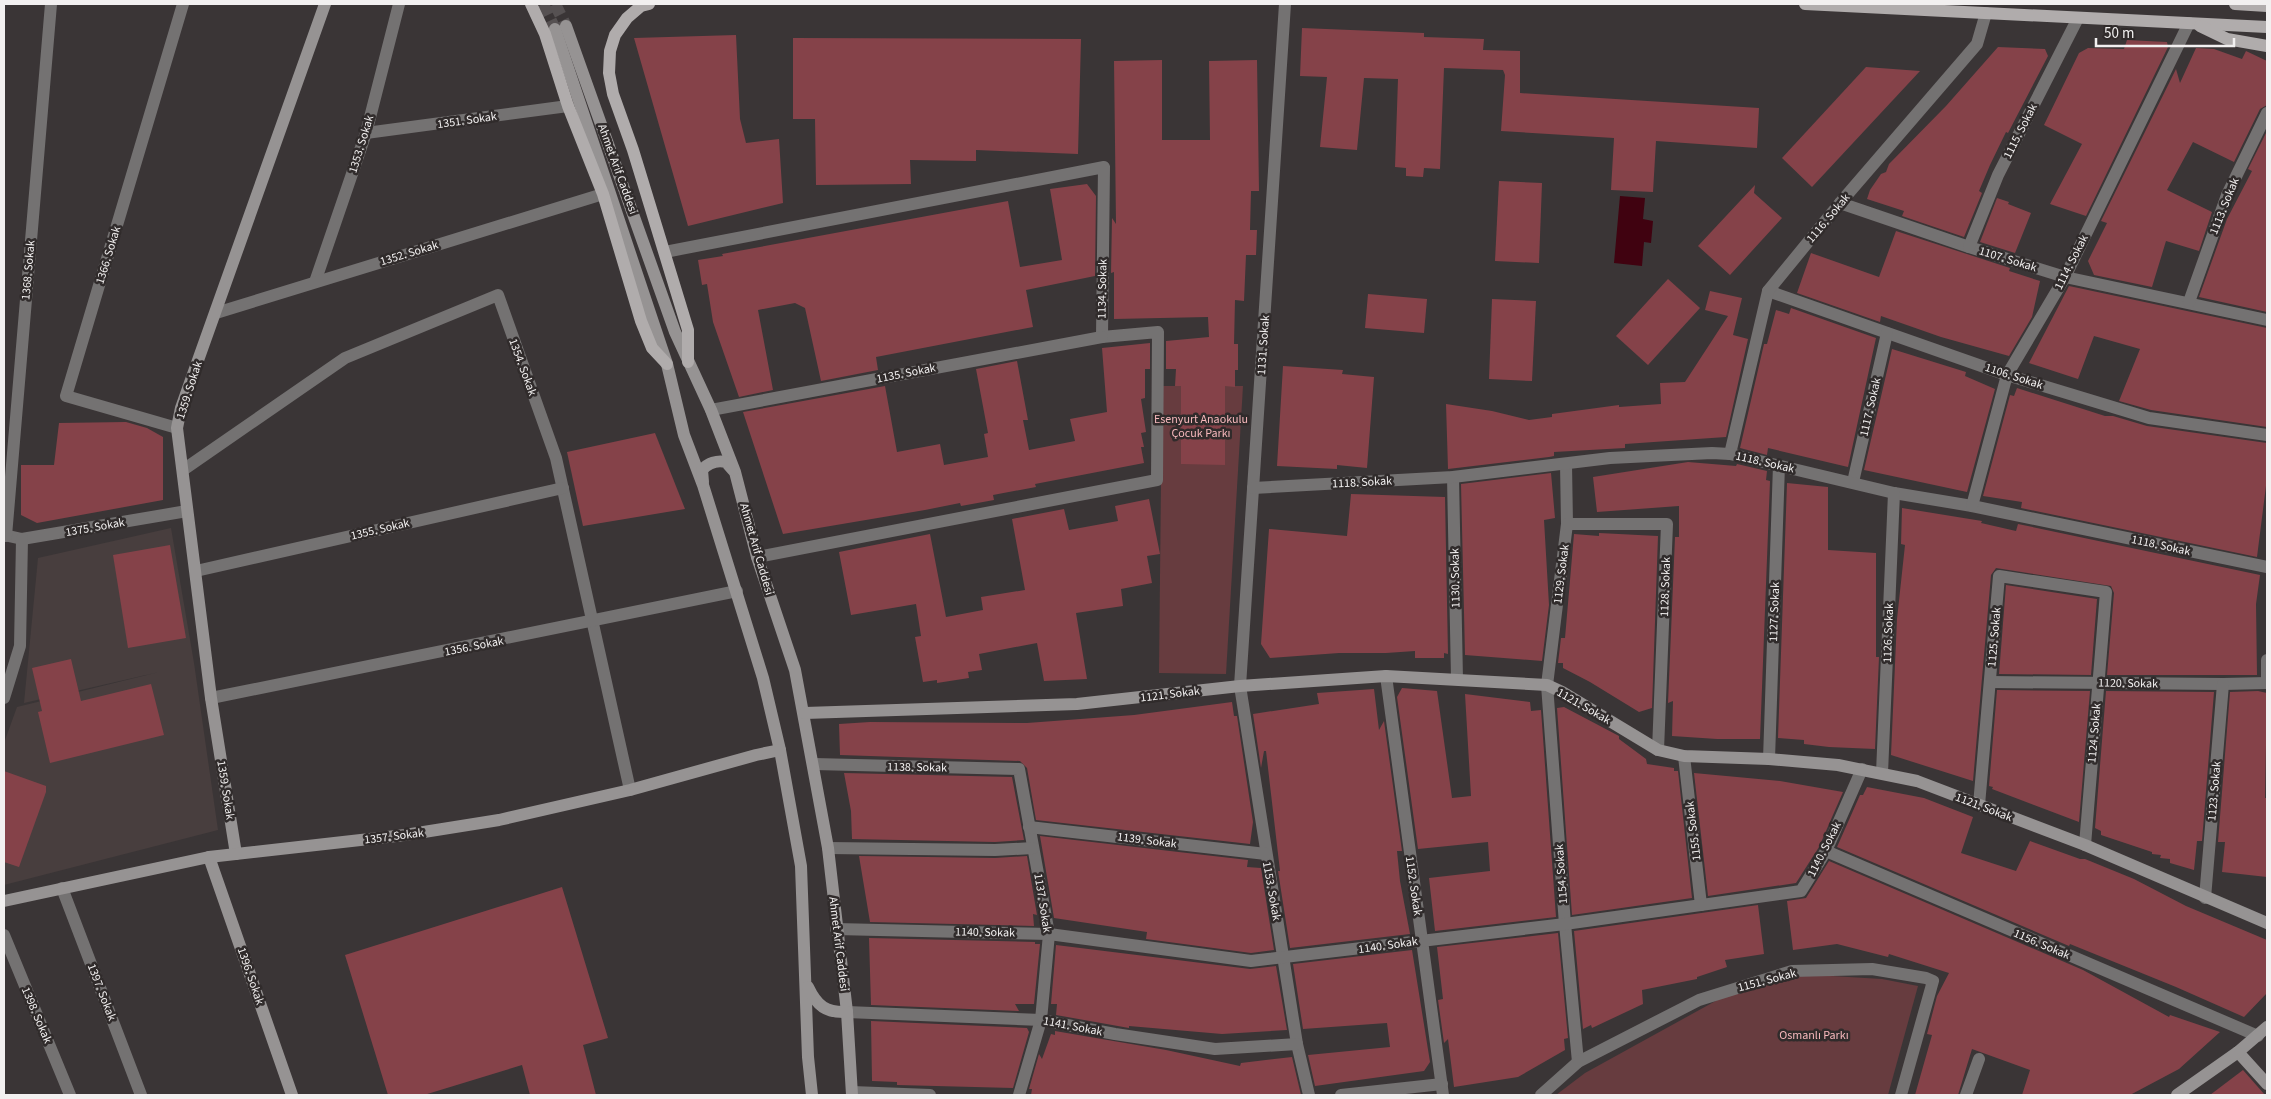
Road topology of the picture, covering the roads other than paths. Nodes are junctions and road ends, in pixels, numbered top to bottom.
1 (51, 4) edge
2 (183, 4) edge
3 (325, 4) edge
4 (399, 4) edge
5 (531, 4) edge
6 (649, 4) edge
7 (1286, 4) edge
8 (1805, 4) edge
9 (2235, 4) edge
10 (2267, 6) edge
11 (1986, 13) junction
12 (2078, 18) junction
13 (2192, 24) junction
14 (2267, 27) edge
15 (2267, 46) edge
16 (568, 106) junction
17 (2267, 112) edge
18 (366, 133) junction
19 (603, 194) junction
20 (1840, 203) junction
21 (1970, 247) junction
22 (665, 252) junction
23 (2065, 277) junction
24 (315, 282) junction
25 (1768, 291) junction
26 (2189, 302) junction
27 (216, 313) junction
28 (2267, 320) edge
29 (1887, 332) junction
30 (1102, 336) junction
31 (688, 362) junction
32 (667, 364) junction
33 (2007, 375) junction
34 (711, 410) junction
35 (177, 428) junction
36 (2267, 435) edge
37 (1730, 454) junction
38 (1566, 464) junction
39 (1779, 465) junction
40 (183, 470) junction
41 (735, 472) junction
42 (1453, 477) junction
43 (1853, 482) junction
44 (703, 485) junction
45 (563, 488) junction
46 (1253, 488) junction
47 (1894, 493) junction
48 (1972, 506) junction
49 (187, 511) junction
50 (1567, 524) junction
51 (5, 536) edge
52 (22, 539) junction
53 (757, 557) junction
54 (2267, 567) edge
55 (196, 571) junction
56 (737, 592) junction
57 (2106, 592) joint
58 (593, 622) junction
59 (2267, 660) edge
60 (1386, 676) junction
61 (1457, 679) junction
62 (1990, 682) junction
63 (2098, 682) junction
64 (2267, 683) edge
65 (2223, 684) junction
66 (1547, 685) junction
67 (1240, 686) junction
68 (4, 698) edge
69 (211, 698) junction
70 (805, 713) junction
71 (780, 750) junction
72 (1658, 750) junction
73 (1684, 756) junction
74 (1769, 759) junction
75 (814, 764) junction
76 (1862, 768) junction
77 (1019, 769) joint
78 (1882, 773) junction
79 (630, 790) junction
80 (1979, 805) junction
81 (1029, 827) junction
82 (2086, 846) junction
83 (828, 848) junction
84 (1033, 848) junction
85 (1826, 851) junction
86 (236, 854) junction
87 (1266, 854) junction
88 (210, 857) junction
89 (62, 888) junction
90 (2205, 898) junction
91 (4, 901) edge
92 (1701, 905) junction
93 (2267, 923) edge
94 (1565, 924) junction
95 (836, 929) junction
96 (1049, 934) junction
97 (4, 935) edge
98 (1422, 940) junction
99 (1284, 959) junction
100 (806, 982) junction
101 (847, 1012) junction
102 (1041, 1020) junction
103 (2267, 1027) edge
104 (2258, 1036) junction
105 (1297, 1044) junction
106 (2238, 1052) junction
107 (1978, 1059) dead end
108 (1578, 1062) junction
109 (2267, 1084) edge
110 (1442, 1089) edge
111 (852, 1094) edge
112 (70, 1095) edge
113 (141, 1095) edge
114 (292, 1095) edge
115 (812, 1095) edge
116 (930, 1095) edge
117 (1019, 1095) edge
118 (1309, 1095) edge
119 (1341, 1095) edge
120 (1541, 1095) edge
121 (1902, 1095) edge
122 (1966, 1095) edge
123 (2177, 1095) edge

1 - 51 street, 1368. Sokak
2 - 35 street, 1366. Sokak
3 - 27 street, 1359. Sokak
4 - 18 street, 1353. Sokak
5 - 16 main road
6 - 22 main road
7 - 46 street, 1131. Sokak
8 - 11 main road
9 - 10 main road
11 - 12 main road
11 - 20 street, 1116. Sokak
12 - 13 main road
12 - 21 street, 1115. Sokak
13 - 14 main road
13 - 15 main road
13 - 23 street, 1114. Sokak
16 - 18 street, 1351. Sokak
16 - 19 main road
17 - 26 street, 1113. Sokak
18 - 24 street, 1353. Sokak
19 - 24 street, 1352. Sokak
19 - 32 main road
20 - 21 street, 1107. Sokak
20 - 25 street, 1116. Sokak
21 - 23 street, 1107. Sokak
22 - 30 street, 1134. Sokak
22 - 31 main road
23 - 26 street, 1107. Sokak
23 - 33 street, 1114. Sokak
24 - 27 street, 1352. Sokak
25 - 29 street, 1106. Sokak
25 - 37 street, 1116. Sokak
26 - 28 street, 1107. Sokak
27 - 35 street, 1359. Sokak
29 - 33 street, 1106. Sokak
29 - 43 street, 1117. Sokak
30 - 34 street, 1135. Sokak
30 - 53 street, 1134. Sokak
31 - 32 street, Ahmet Arif Caddesi
31 - 34 street, Ahmet Arif Caddesi
32 - 44 street, Ahmet Arif Caddesi
33 - 36 street, 1106. Sokak
33 - 48 street, 1114. Sokak
34 - 41 street, Ahmet Arif Caddesi
35 - 40 street, 1359. Sokak
37 - 38 street, 1118. Sokak
37 - 39 street, 1118. Sokak
38 - 42 street, 1118. Sokak
38 - 50 street, 1129. Sokak
39 - 43 street, 1118. Sokak
39 - 74 street, 1127. Sokak
40 - 45 street, 1354. Sokak
40 - 49 street, 1359. Sokak
41 - 44 street
41 - 53 street, Ahmet Arif Caddesi
42 - 46 street, 1118. Sokak
42 - 61 street, 1130. Sokak
43 - 47 street, 1118. Sokak
44 - 56 street, Ahmet Arif Caddesi
45 - 55 street, 1355. Sokak
45 - 58 street, 1354. Sokak
46 - 67 street, 1131. Sokak
47 - 48 street, 1118. Sokak
47 - 78 street, 1126. Sokak
48 - 54 street, 1118. Sokak
49 - 52 street, 1375. Sokak
49 - 55 street, 1359. Sokak
50 - 66 street, 1129. Sokak
50 - 72 street, 1128. Sokak
51 - 52 street, 1375. Sokak
52 - 68 street
53 - 70 street, Ahmet Arif Caddesi
55 - 69 street, 1359. Sokak
56 - 58 street, 1356. Sokak
56 - 71 street, Ahmet Arif Caddesi
57 - 62 street, 1125. Sokak
57 - 63 street, 1124. Sokak
58 - 69 street, 1356. Sokak
58 - 79 street, 1354. Sokak
59 - 64 street
60 - 61 street, 1121. Sokak
60 - 67 street, 1121. Sokak
60 - 98 street, 1152. Sokak
61 - 66 street, 1121. Sokak
62 - 63 street, 1120. Sokak
62 - 80 street, 1125. Sokak
63 - 65 street, 1120. Sokak
63 - 82 street, 1124. Sokak
64 - 65 street, 1120. Sokak
65 - 90 street, 1123. Sokak
66 - 72 street, 1121. Sokak
66 - 94 street, 1154. Sokak
67 - 70 street, 1121. Sokak
67 - 87 street, 1153. Sokak
69 - 86 street, 1359. Sokak
70 - 75 street, Ahmet Arif Caddesi
71 - 79 street, 1357. Sokak
71 - 100 street, Ahmet Arif Caddesi
72 - 73 street, 1121. Sokak
73 - 74 street, 1121. Sokak
73 - 92 street, 1155. Sokak
74 - 76 street, 1121. Sokak
75 - 77 street, 1138. Sokak
75 - 83 street, Ahmet Arif Caddesi
76 - 78 street, 1121. Sokak
76 - 85 street, 1140. Sokak
77 - 81 street, 1137. Sokak
78 - 80 street, 1121. Sokak
79 - 86 street, 1357. Sokak
80 - 82 street, 1121. Sokak
81 - 84 street, 1137. Sokak
81 - 87 street, 1139. Sokak
82 - 90 street, 1121. Sokak
83 - 84 street
83 - 95 street, Ahmet Arif Caddesi
84 - 96 street, 1137. Sokak
85 - 92 street, 1140. Sokak
85 - 104 street, 1156. Sokak
86 - 88 street, 1357. Sokak
87 - 99 street, 1153. Sokak
88 - 89 street, 1357. Sokak
88 - 114 street, 1396. Sokak
89 - 91 street, 1357. Sokak
89 - 113 street, 1397. Sokak
90 - 93 street, 1121. Sokak
92 - 94 street, 1140. Sokak
94 - 98 street, 1140. Sokak
94 - 108 street, 1154. Sokak
95 - 96 street, 1140. Sokak
95 - 101 street, Ahmet Arif Caddesi
96 - 99 street, 1140. Sokak
96 - 102 street, 1137. Sokak
97 - 112 street, 1398. Sokak
98 - 99 street, 1140. Sokak
98 - 110 street, 1152. Sokak
99 - 105 street, 1153. Sokak
100 - 101 street
100 - 115 street, Ahmet Arif Caddesi
101 - 102 street, 1141. Sokak
101 - 111 street, Ahmet Arif Caddesi
102 - 105 street, 1141. Sokak
102 - 117 street, 1137. Sokak
103 - 104 street
104 - 106 street
105 - 118 street, 1153. Sokak
106 - 109 street
106 - 123 street
107 - 122 street
108 - 120 street, 1151. Sokak
108 - 121 street, 1151. Sokak
110 - 119 street
111 - 116 street

